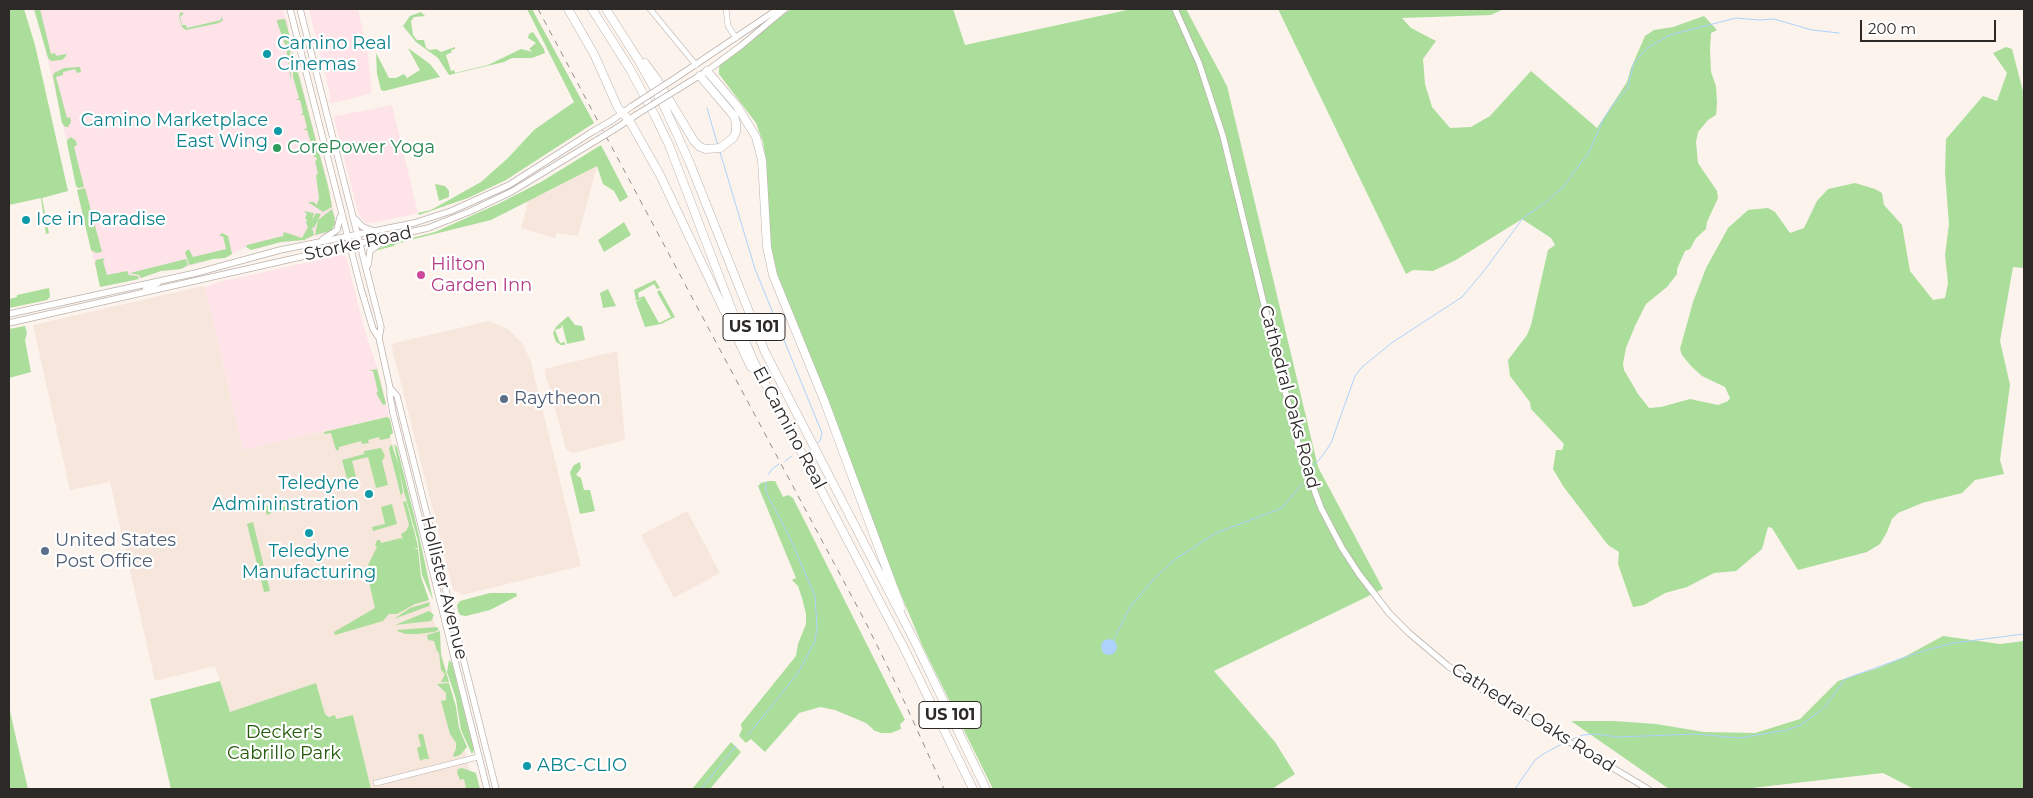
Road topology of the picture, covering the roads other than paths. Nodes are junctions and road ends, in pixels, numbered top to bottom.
1 (290, 9) edge
2 (300, 9) edge
3 (568, 9) edge
4 (592, 9) edge
5 (650, 9) edge
6 (726, 9) edge
7 (778, 9) edge
8 (785, 9) edge
9 (1174, 9) edge
10 (608, 11) edge
11 (736, 38) junction
12 (696, 65) junction
13 (703, 74) junction
14 (621, 113) junction
15 (629, 120) junction
16 (339, 202) junction
17 (352, 213) junction
18 (384, 230) junction
19 (358, 236) junction
20 (347, 237) junction
21 (390, 238) junction
22 (360, 244) junction
23 (304, 245) junction
24 (350, 247) junction
25 (368, 277) junction
26 (160, 280) junction
27 (145, 292) junction
28 (9, 314) edge
29 (9, 323) edge
30 (379, 338) junction
31 (390, 388) junction
32 (773, 400) junction
33 (399, 439) junction
34 (414, 468) junction
35 (914, 640) junction
36 (478, 757) junction
37 (376, 783) dead end
38 (487, 789) edge
39 (496, 789) edge
40 (973, 789) edge
41 (986, 789) edge
42 (1648, 789) edge

1 - 16 main road, Hollister Avenue
2 - 17 main road, Hollister Avenue
3 - 14 highway
4 - 32 highway, El Camino Real / US 101
5 - 12 street
6 - 11 street
7 - 11 main road, Storke Road
8 - 13 main road, Storke Road
9 - 42 main road, Cathedral Oaks Road
10 - 13 highway
10 - 35 highway, El Camino Real / US 101
11 - 12 main road, Storke Road
12 - 13 main road
12 - 14 main road, Storke Road, bridge
13 - 15 main road, Storke Road, bridge
13 - 35 highway
14 - 15 highway
14 - 18 main road, Storke Road, bridge
15 - 21 main road, Storke Road, bridge
15 - 32 highway
16 - 20 main road, Hollister Avenue
16 - 23 main road
17 - 18 main road
17 - 19 main road, Hollister Avenue
18 - 19 main road, Storke Road
19 - 20 main road, Storke Road
19 - 22 main road, Hollister Avenue
20 - 23 main road, Storke Road
20 - 24 main road, Hollister Avenue
21 - 22 main road, Storke Road
21 - 25 main road
22 - 24 main road, Storke Road
22 - 25 main road, Hollister Avenue
23 - 26 main road, Storke Road
24 - 27 main road, Storke Road
24 - 30 main road, Hollister Avenue
25 - 30 main road, Hollister Avenue
26 - 27 main road
26 - 28 main road, Storke Road
27 - 29 main road, Storke Road
30 - 31 main road, Hollister Avenue
31 - 33 main road, Hollister Avenue
31 - 34 main road, Hollister Avenue
32 - 40 highway, El Camino Real / US 101
33 - 34 main road
33 - 36 main road, Hollister Avenue
34 - 39 main road, Hollister Avenue
35 - 41 highway, El Camino Real / US 101
36 - 37 street
36 - 38 main road, Hollister Avenue

